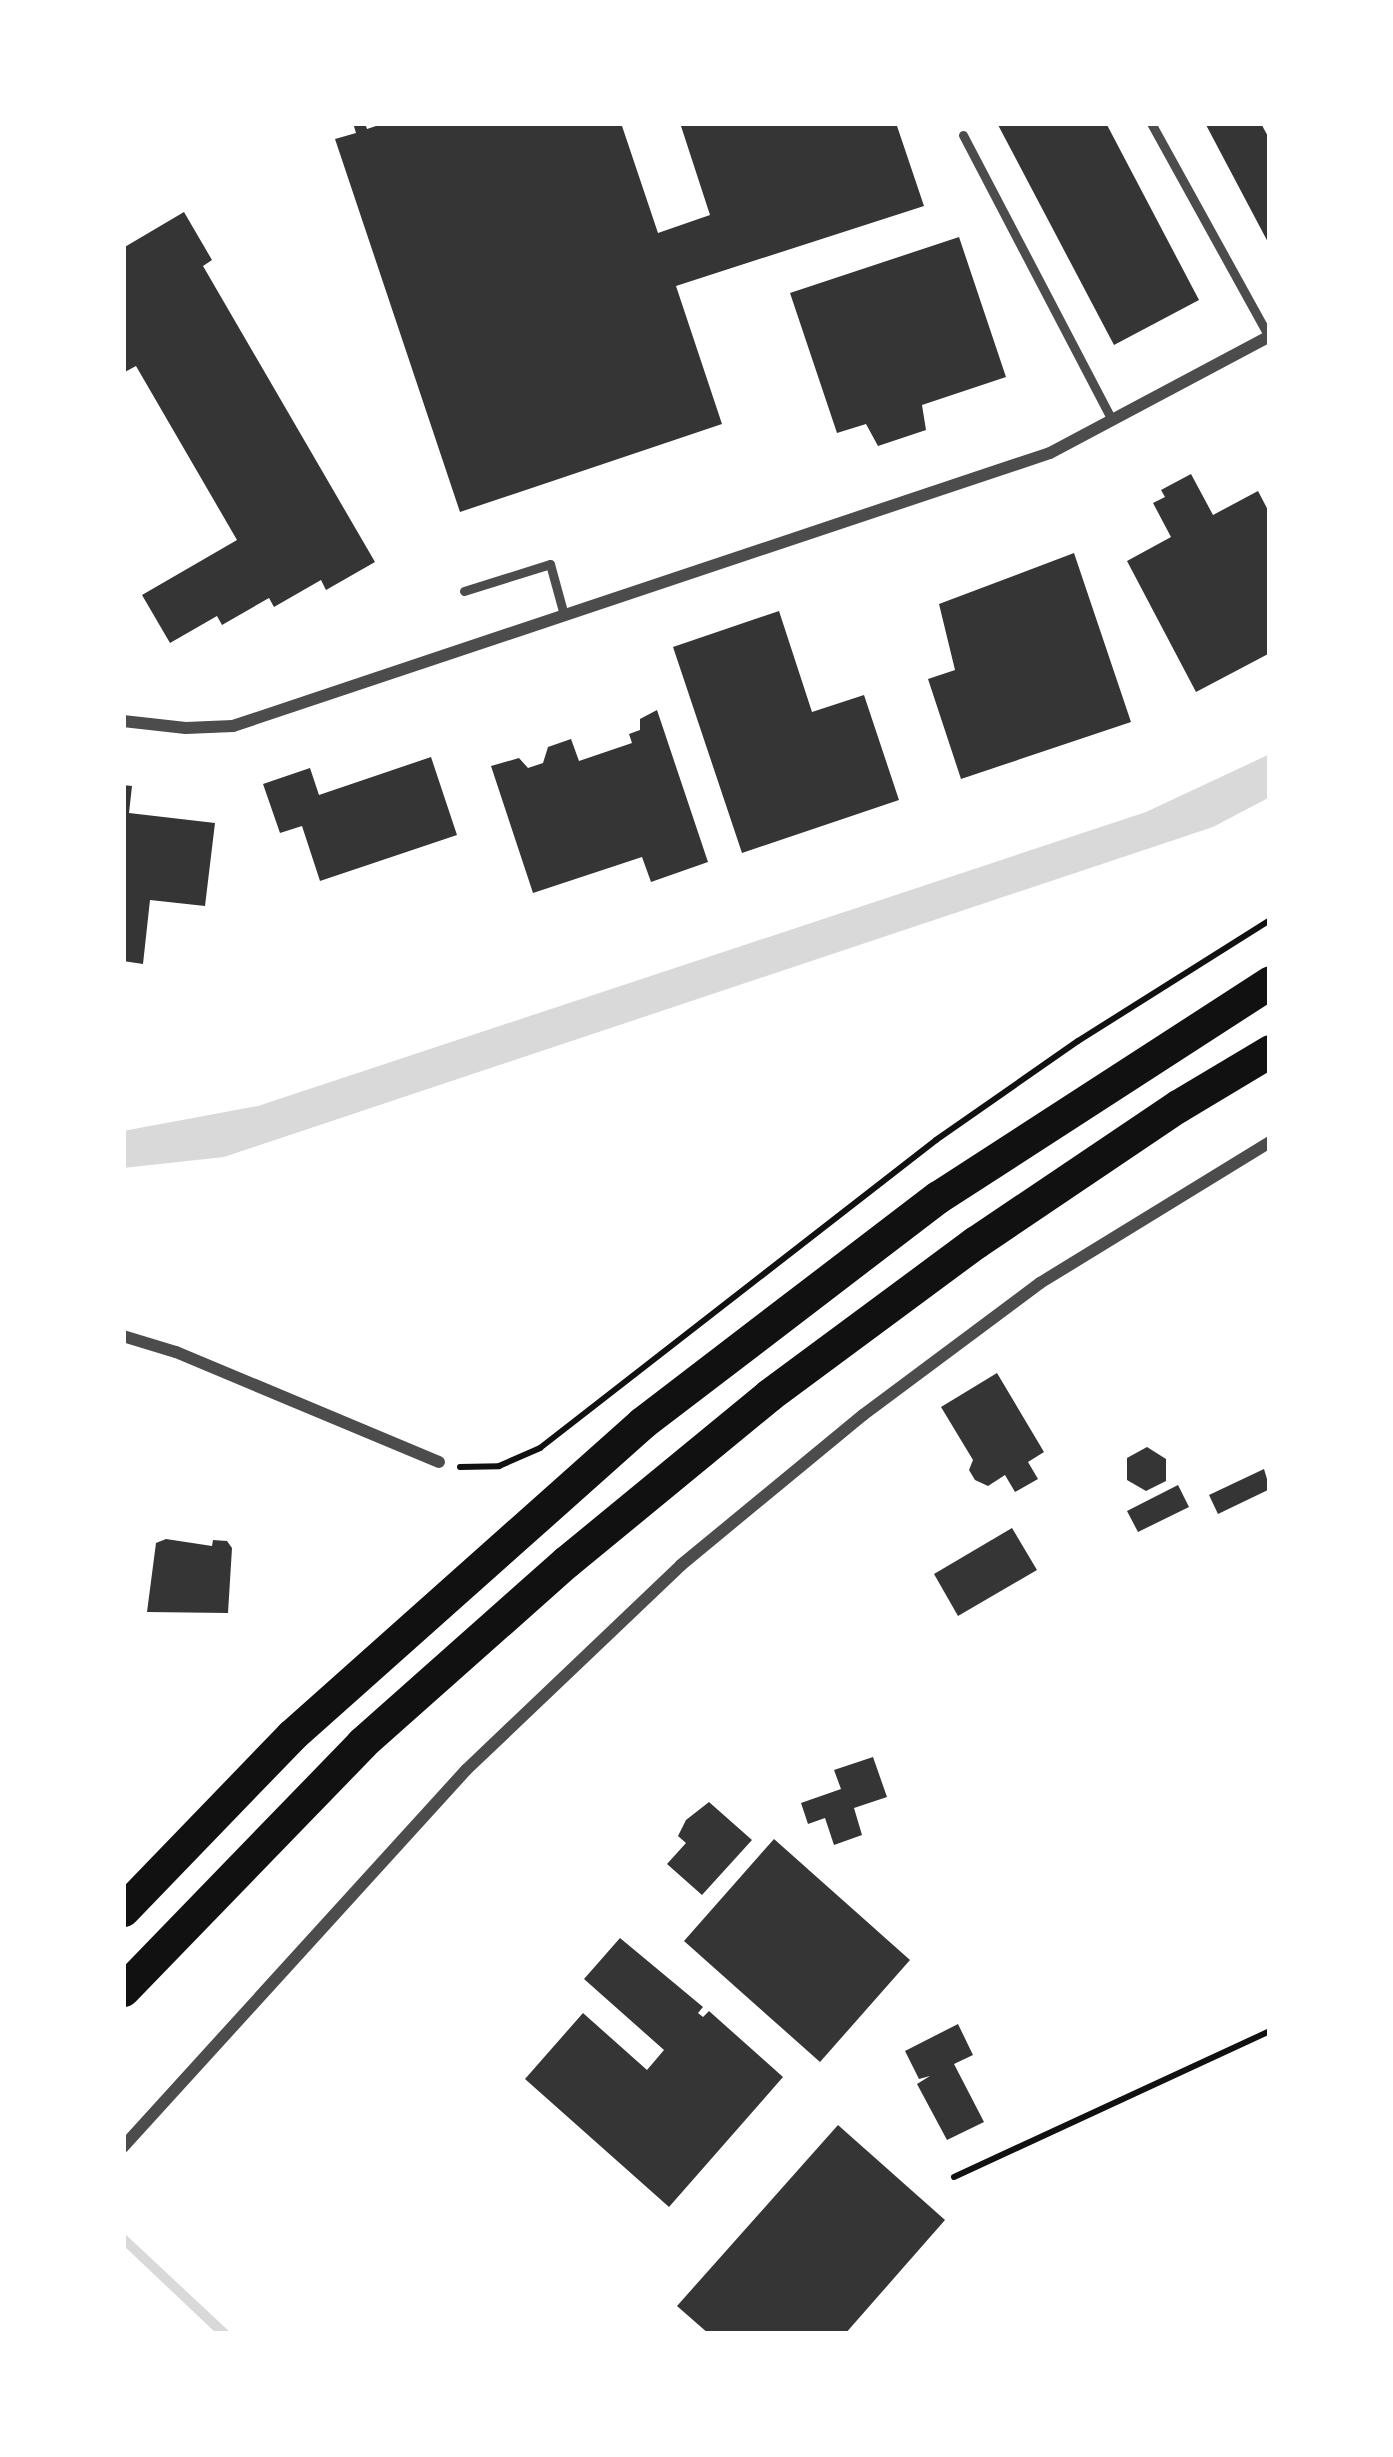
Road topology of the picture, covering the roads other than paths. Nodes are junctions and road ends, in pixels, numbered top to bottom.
1 (1151, 123) edge
2 (963, 135) dead end
3 (1269, 336) edge
4 (1112, 420) junction
5 (464, 590) dead end
6 (564, 615) junction
7 (123, 721) edge
8 (1270, 982) edge
9 (1270, 1051) edge
10 (1270, 1142) edge
11 (123, 1336) edge
12 (439, 1462) road end
13 (123, 1910) edge
14 (123, 1990) edge
15 (123, 2147) edge

1 - 3 lane
2 - 4 lane
3 - 4 street
4 - 6 street
5 - 6 lane
6 - 7 street
8 - 13 highway
9 - 14 highway
10 - 15 street
11 - 12 street

